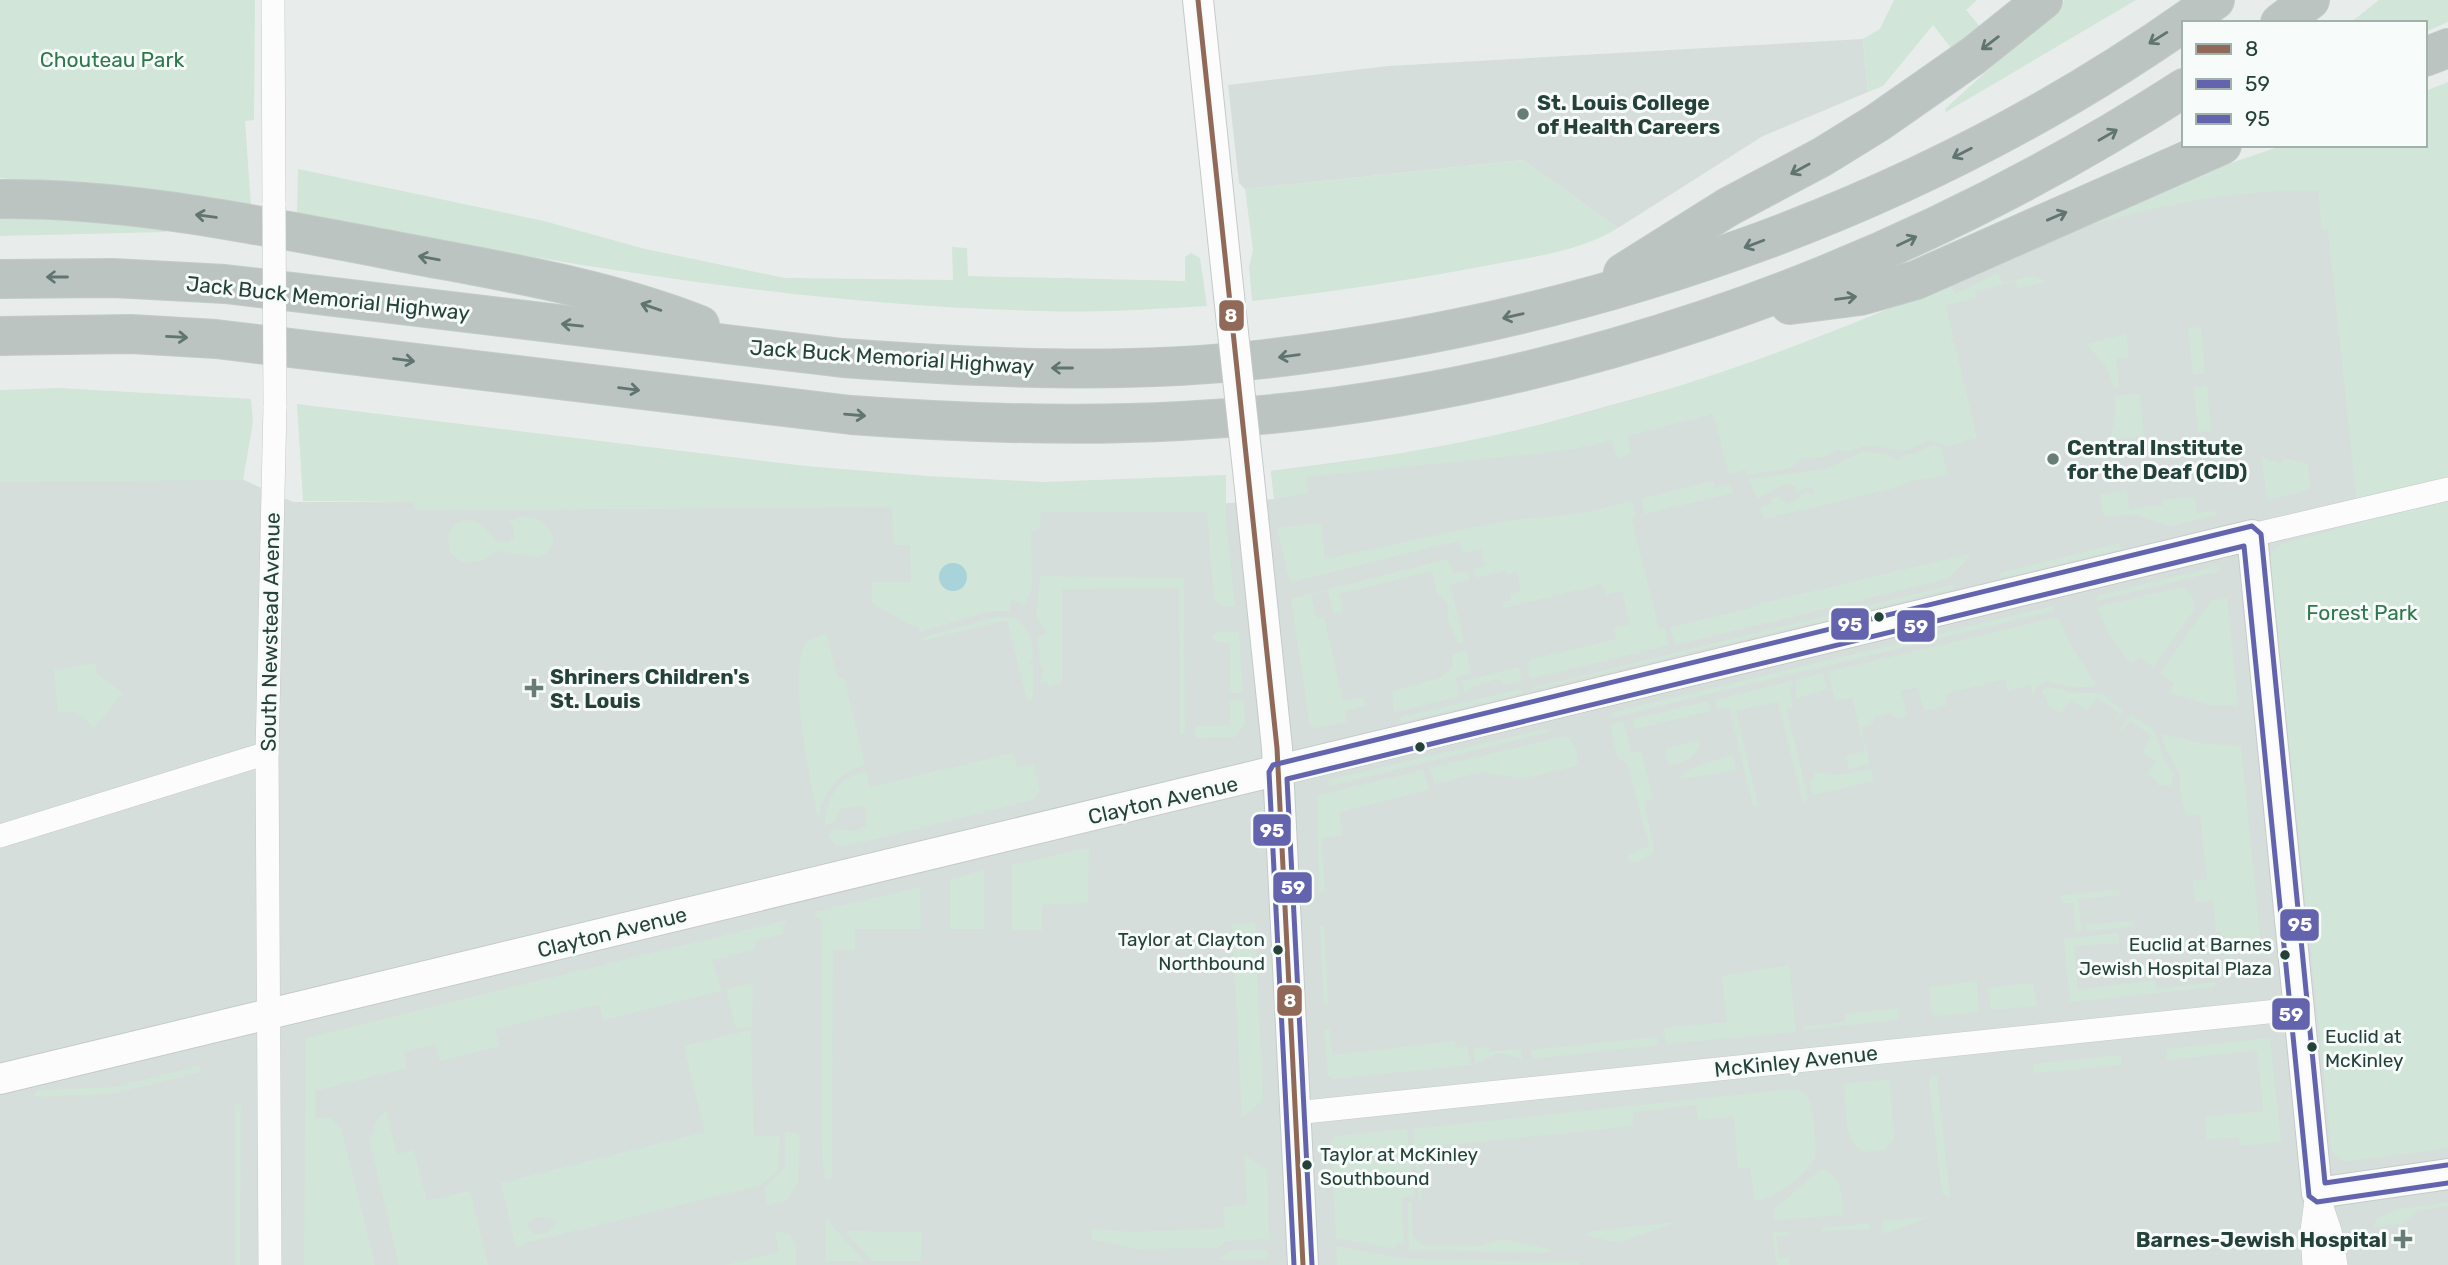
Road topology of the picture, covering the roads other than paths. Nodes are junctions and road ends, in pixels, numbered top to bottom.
1 (274, 0) edge
2 (1198, 0) edge
3 (2043, 0) edge
4 (2215, 0) edge
5 (2310, 0) edge
6 (2182, 21) edge
7 (2182, 21) edge
8 (2283, 21) edge
9 (2448, 48) edge
10 (2427, 56) edge
11 (2182, 89) edge
12 (2217, 147) edge
13 (0, 199) edge
14 (0, 279) edge
15 (1580, 300) junction
16 (1753, 304) junction
17 (0, 336) edge
18 (761, 348) junction
19 (2448, 489) edge
20 (2252, 535) junction
21 (267, 754) junction
22 (1278, 772) junction
23 (0, 836) edge
24 (2297, 1009) junction
25 (270, 1015) junction
26 (0, 1079) edge
27 (1295, 1113) junction
28 (2448, 1174) edge
29 (2317, 1193) junction
30 (270, 1265) edge
31 (1303, 1265) edge
32 (2314, 1265) edge
33 (2336, 1265) edge

1 - 21 street, South Newstead Avenue, bridge
2 - 22 street, bridge
3 -> 15 highway
4 -> 6 highway, Jack Buck Memorial Highway
5 - 8 highway
7 -> 15 highway, Jack Buck Memorial Highway
9 - 10 highway
16 -> 11 highway
16 -> 12 highway
18 -> 13 highway
18 -> 14 highway, Jack Buck Memorial Highway
15 -> 18 highway, Jack Buck Memorial Highway
17 -> 16 highway
19 - 20 street, Clayton Avenue
20 - 22 street, Clayton Avenue
20 - 24 street
21 - 23 street
21 - 25 street, South Newstead Avenue
22 - 25 street, Clayton Avenue
22 - 27 street
24 - 27 street, McKinley Avenue
24 - 29 street
25 - 26 street, Clayton Avenue
25 - 30 street, South Newstead Avenue
27 - 31 street
28 - 29 street
29 - 32 street
29 - 33 street

